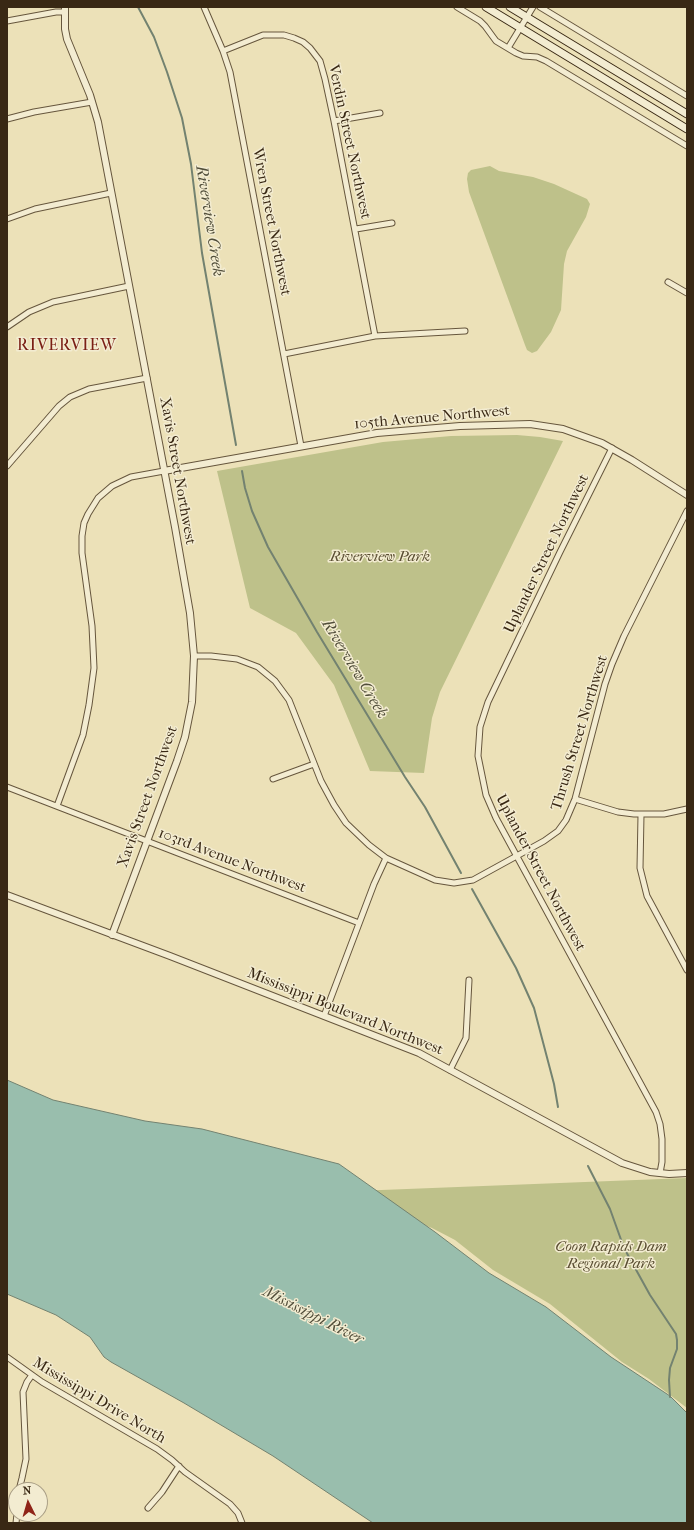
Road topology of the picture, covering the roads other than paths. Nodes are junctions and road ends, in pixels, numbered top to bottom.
1 (204, 7) edge
2 (457, 7) edge
3 (486, 7) edge
4 (510, 7) edge
5 (533, 7) edge
6 (540, 7) edge
7 (65, 10) edge
8 (527, 17) junction
9 (7, 21) edge
10 (520, 28) junction
11 (508, 48) junction
12 (223, 51) junction
13 (687, 96) edge
14 (92, 102) junction
15 (380, 112) dead end
16 (687, 114) edge
17 (7, 119) edge
18 (334, 121) junction
19 (687, 129) edge
20 (687, 146) edge
21 (111, 193) junction
22 (7, 219) edge
23 (392, 223) dead end
24 (356, 229) junction
25 (668, 282) dead end
26 (129, 286) junction
27 (687, 293) edge
28 (7, 327) edge
29 (465, 331) dead end
30 (375, 336) junction
31 (284, 354) junction
32 (147, 378) junction
33 (301, 446) junction
34 (612, 448) junction
35 (7, 466) edge
36 (164, 470) junction
37 (687, 495) edge
38 (687, 511) edge
39 (194, 656) junction
40 (314, 764) junction
41 (273, 779) dead end
42 (7, 787) edge
43 (575, 799) junction
44 (57, 806) junction
45 (687, 809) edge
46 (641, 815) junction
47 (147, 841) junction
48 (517, 857) junction
49 (386, 858) junction
50 (7, 895) edge
51 (359, 923) junction
52 (112, 935) junction
53 (687, 970) edge
54 (469, 980) dead end
55 (324, 1016) junction
56 (450, 1070) junction
57 (660, 1173) junction
58 (687, 1173) edge
59 (7, 1356) edge
60 (32, 1376) junction
61 (179, 1466) junction
62 (21, 1482) edge
63 (148, 1508) dead end
64 (242, 1523) edge

1 - 12 street, Wren Street Northwest
2 - 11 street
3 - 10 main road
4 - 8 main road
5 - 8 street
6 - 13 street
7 - 9 street
7 - 14 street, Xavis Street Northwest
8 - 10 street
8 - 16 main road
10 - 11 street
10 - 19 main road
11 - 20 street
12 - 18 street, Verdin Street Northwest
12 - 31 street, Wren Street Northwest
14 - 17 street
14 - 21 street, Xavis Street Northwest
15 - 18 street
18 - 24 street, Verdin Street Northwest
21 - 22 street
21 - 26 street, Xavis Street Northwest
23 - 24 street
24 - 30 street, Verdin Street Northwest
25 - 27 street
26 - 28 street
26 - 32 street, Xavis Street Northwest
29 - 30 street
30 - 31 street
31 - 33 street, Wren Street Northwest
32 - 35 street
32 - 36 street, Xavis Street Northwest
33 - 34 street, 105th Avenue Northwest
33 - 36 street, 105th Avenue Northwest
34 - 37 street, 105th Avenue Northwest
34 - 48 street, Uplander Street Northwest
36 - 39 street, Xavis Street Northwest
36 - 44 street
38 - 43 street, Thrush Street Northwest
39 - 40 street, Thrush Street Northwest
39 - 47 street, Xavis Street Northwest
40 - 41 street
40 - 49 street, Thrush Street Northwest
42 - 44 street, 103rd Avenue Northwest
43 - 46 street
43 - 48 street, Thrush Street Northwest
44 - 47 street, 103rd Avenue Northwest
45 - 46 street
46 - 53 street
47 - 51 street, 103rd Avenue Northwest
47 - 52 street, Xavis Street Northwest
48 - 49 street, Thrush Street Northwest
48 - 57 street, Uplander Street Northwest
49 - 51 street
50 - 52 street, Mississippi Boulevard Northwest
51 - 55 street
52 - 55 street, Mississippi Boulevard Northwest
54 - 56 street
55 - 56 street, Mississippi Boulevard Northwest
56 - 57 street, Mississippi Boulevard Northwest
57 - 58 street, Mississippi Boulevard Northwest
59 - 60 street, Mississippi Drive North
60 - 61 street, Mississippi Drive North
60 - 62 street
61 - 63 street
61 - 64 street, Mississippi Drive North

